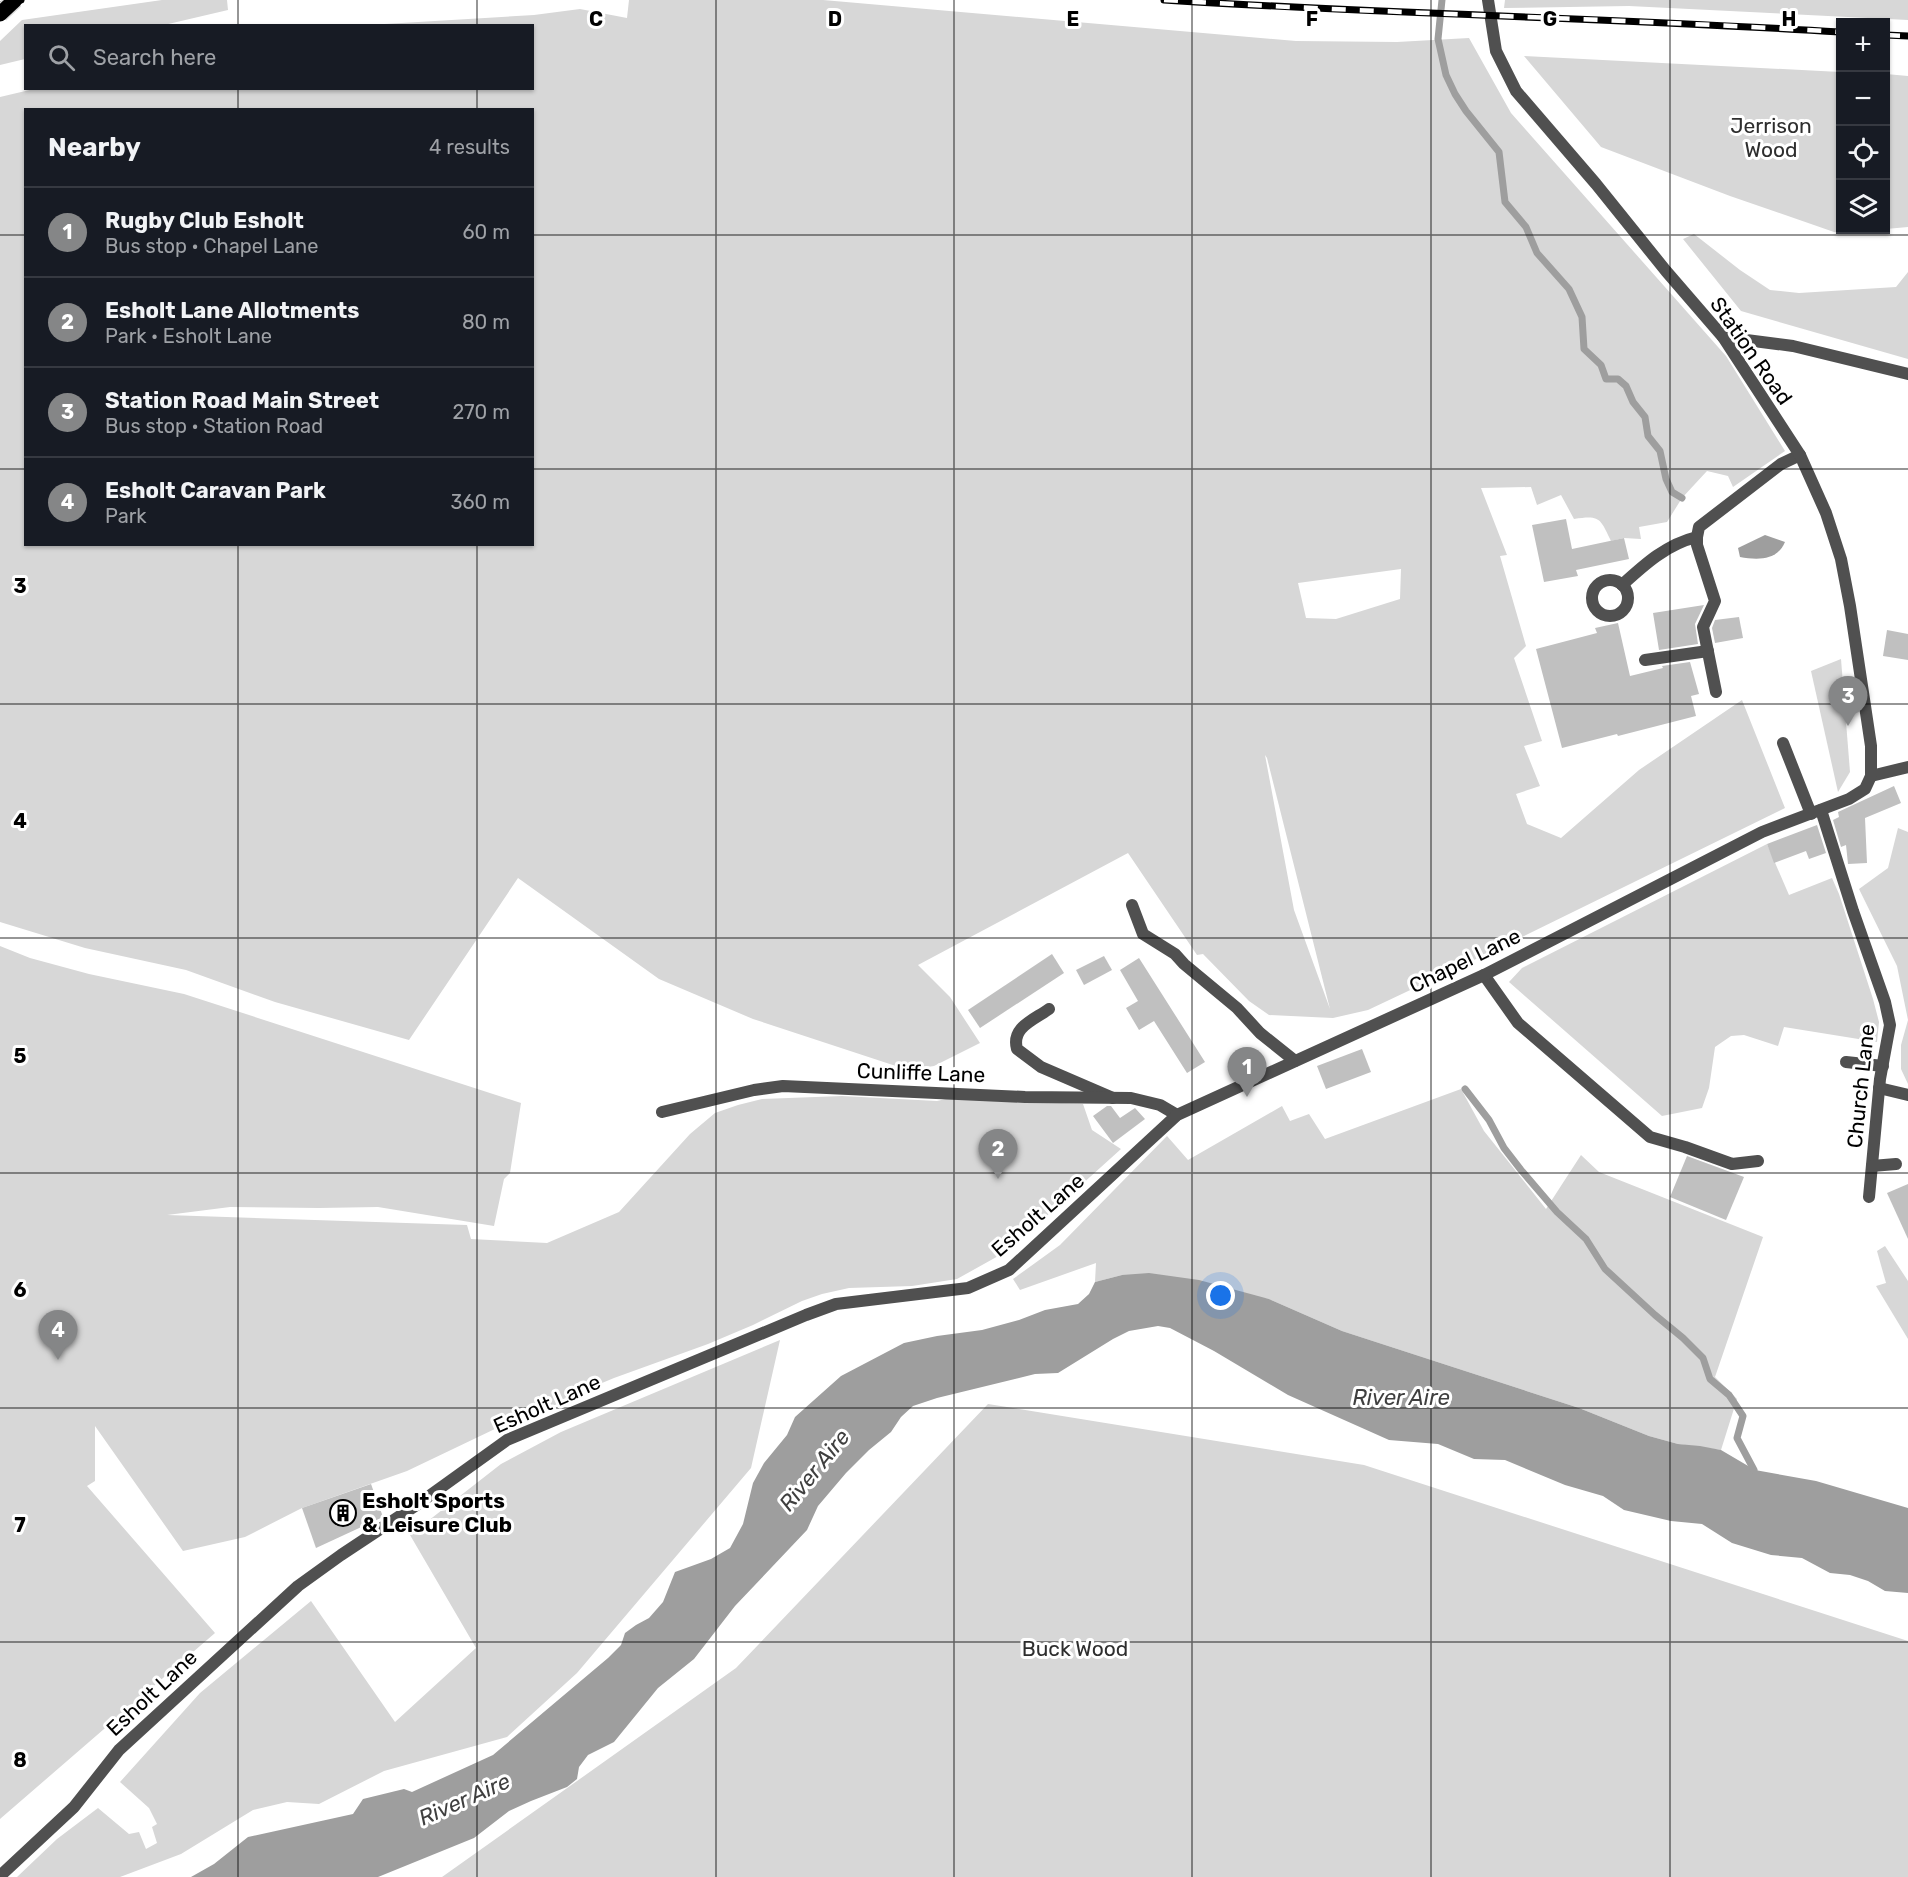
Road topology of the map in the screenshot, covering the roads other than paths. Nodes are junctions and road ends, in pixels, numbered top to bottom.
1 (15, 0) edge
2 (1488, 0) edge
3 (0, 14) edge
4 (1723, 337) junction
5 (1908, 374) edge
6 (1800, 455) junction
7 (1697, 537) junction
8 (1622, 585) dead end
9 (1708, 651) junction
10 (1645, 660) dead end
11 (1716, 692) dead end
12 (1783, 743) dead end
13 (1908, 767) edge
14 (1871, 776) junction
15 (1816, 812) junction
16 (1132, 905) dead end
17 (1484, 975) junction
18 (1049, 1009) dead end
19 (1295, 1061) junction
20 (1846, 1062) dead end
21 (1883, 1066) junction
22 (1880, 1088) junction
23 (1908, 1095) edge
24 (1113, 1098) junction
25 (662, 1112) dead end
26 (1177, 1115) junction
27 (1133, 1156) joint
28 (1758, 1161) dead end
29 (1896, 1164) dead end
30 (1872, 1166) junction
31 (1869, 1197) dead end
32 (0, 1876) edge

1 - 3 main road, bridge
2 - 4 street, Station Road
4 - 5 street
4 - 6 street, Station Road
6 - 7 street
6 - 14 street, Station Road
7 - 8 street
7 - 9 street
9 - 10 street
9 - 11 street
12 - 15 street, Church Lane
13 - 14 street
14 - 15 street, Chapel Lane
15 - 17 street, Chapel Lane
15 - 21 street, Church Lane
16 - 19 street
17 - 19 street, Chapel Lane
17 - 28 street
18 - 24 street
19 - 26 street, Chapel Lane
20 - 21 street
21 - 22 street, Church Lane
22 - 23 street
22 - 30 street, Church Lane
24 - 25 street, Cunliffe Lane
24 - 26 street, Cunliffe Lane
26 - 27 street, Chapel Lane
27 - 32 street, Esholt Lane
29 - 30 street
30 - 31 street, Church Lane

